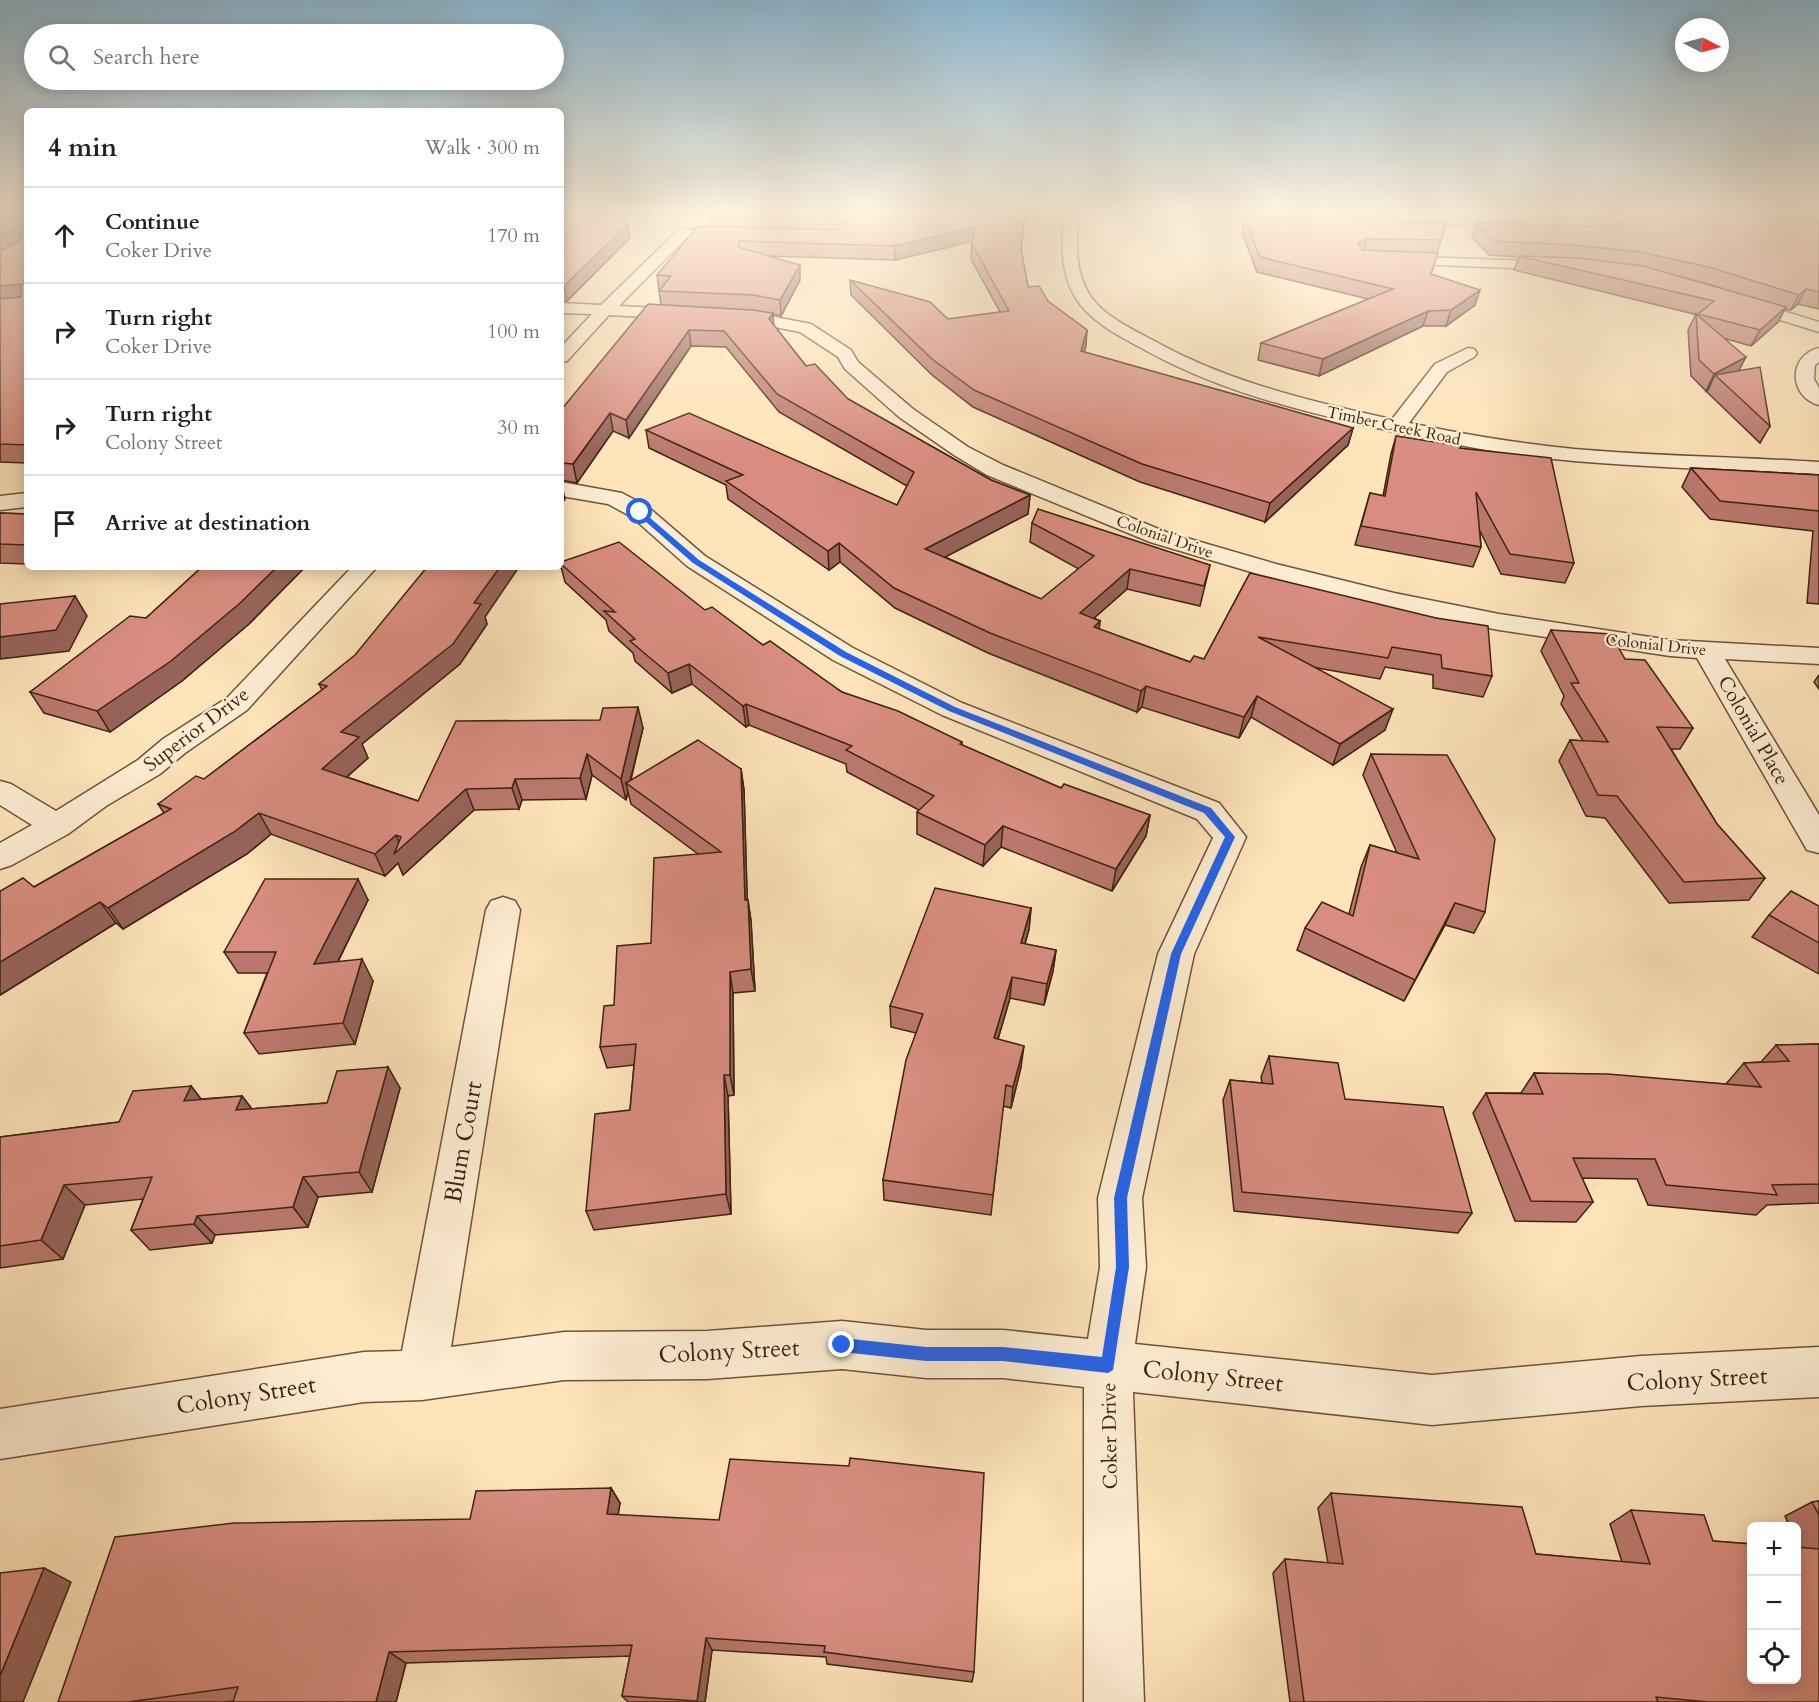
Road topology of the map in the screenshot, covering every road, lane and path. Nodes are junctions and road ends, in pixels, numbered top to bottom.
1 (623, 292) edge
2 (1080, 292) edge
3 (1719, 296) edge
4 (564, 308) edge
5 (605, 310) junction
6 (1819, 327) edge
7 (1468, 353) dead end
8 (1819, 353) edge
9 (564, 354) edge
10 (1819, 399) edge
11 (1396, 427) junction
12 (1819, 468) edge
13 (564, 490) edge
14 (24, 500) edge
15 (0, 503) edge
16 (362, 570) edge
17 (1706, 649) junction
18 (1819, 656) edge
19 (0, 791) edge
20 (57, 826) junction
21 (1819, 842) edge
22 (0, 857) edge
23 (503, 910) dead end
24 (1108, 1365) junction
25 (1819, 1372) edge
26 (422, 1375) junction
27 (0, 1434) edge
28 (1114, 1702) edge

1 - 5 street
2 - 11 street, Timber Creek Road
3 - 6 street
4 - 5 street, Colonial Drive
5 - 9 street
5 - 17 street, Colonial Drive
7 - 11 street
8 - 10 street
11 - 12 street, Timber Creek Road
13 - 24 street, Coker Drive
14 - 15 street
16 - 20 street, Superior Drive
17 - 18 street, Colonial Drive
17 - 21 street, Colonial Place
19 - 20 street
20 - 22 street, Superior Drive
23 - 26 street, Blum Court
24 - 25 street, Colony Street
24 - 26 street, Colony Street
24 - 28 street, Coker Drive
26 - 27 street, Colony Street

